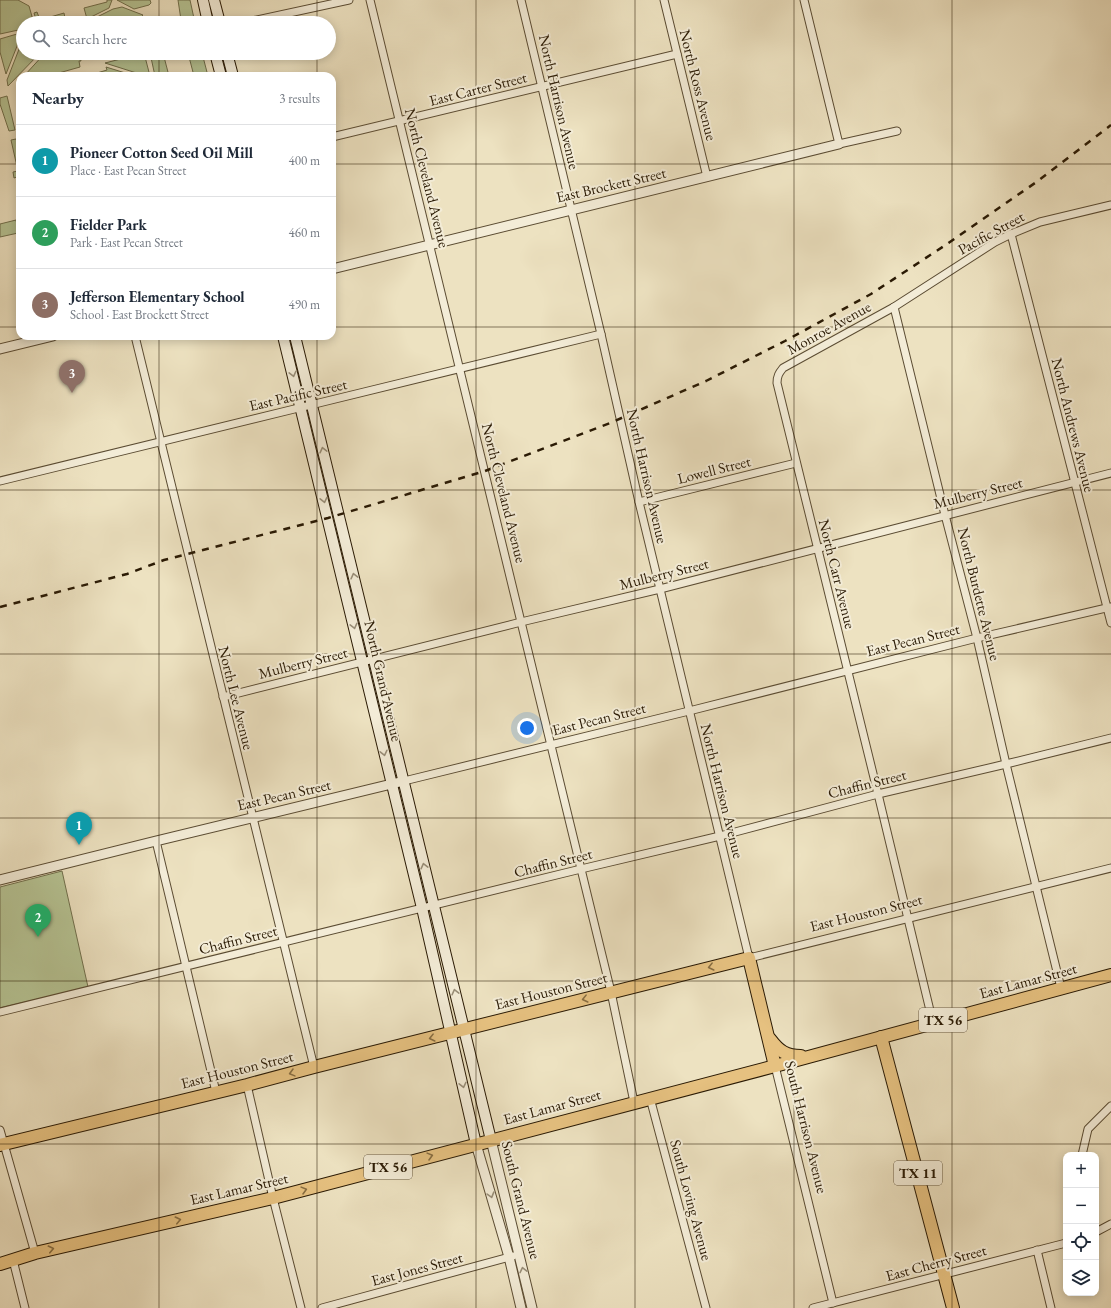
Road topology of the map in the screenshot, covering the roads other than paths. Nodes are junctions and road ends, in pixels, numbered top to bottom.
1 (203, 0) edge
2 (214, 0) edge
3 (349, 0) edge
4 (370, 0) edge
5 (521, 0) edge
6 (664, 0) edge
7 (804, 0) edge
8 (206, 16) edge
9 (218, 16) edge
10 (275, 16) edge
11 (677, 54) junction
12 (217, 60) edge
13 (229, 60) edge
14 (220, 72) edge
15 (232, 72) edge
16 (542, 86) junction
17 (399, 121) junction
18 (897, 131) dead end
19 (336, 136) edge
20 (839, 144) junction
21 (707, 177) junction
22 (1111, 205) edge
23 (571, 209) junction
24 (1012, 234) junction
25 (430, 244) junction
26 (336, 267) edge
27 (894, 307) junction
28 (601, 334) junction
29 (38, 340) edge
30 (136, 340) edge
31 (284, 340) edge
32 (296, 340) edge
33 (0, 350) edge
34 (460, 369) junction
35 (778, 374) joint
36 (312, 405) junction
37 (301, 407) junction
38 (161, 441) junction
39 (796, 463) junction
40 (1111, 473) edge
41 (0, 481) edge
42 (1074, 482) junction
43 (639, 502) junction
44 (945, 515) junction
45 (817, 548) junction
46 (660, 589) junction
47 (1109, 608) edge
48 (521, 622) junction
49 (1111, 623) edge
50 (977, 638) junction
51 (374, 658) junction
52 (363, 661) junction
53 (847, 671) junction
54 (222, 697) junction
55 (689, 711) junction
56 (1111, 738) edge
57 (552, 745) junction
58 (1006, 764) junction
59 (404, 781) junction
60 (392, 784) junction
61 (878, 794) junction
62 (252, 817) junction
63 (720, 836) junction
64 (156, 840) junction
65 (1111, 868) edge
66 (582, 869) junction
67 (0, 880) edge
68 (1036, 887) junction
69 (434, 906) junction
70 (422, 908) junction
71 (908, 919) junction
72 (283, 942) junction
73 (749, 958) junction
74 (186, 967) junction
75 (1111, 975) edge
76 (1061, 988) junction
77 (610, 992) junction
78 (0, 1012) edge
79 (933, 1023) junction
80 (464, 1030) junction
81 (451, 1033) junction
82 (768, 1035) junction
83 (881, 1037) junction
84 (810, 1056) junction
85 (775, 1066) junction
86 (314, 1067) junction
87 (247, 1085) junction
88 (216, 1092) junction
89 (650, 1098) junction
90 (634, 1102) junction
91 (1111, 1106) edge
92 (0, 1130) edge
93 (491, 1140) junction
94 (2, 1144) edge
95 (476, 1144) junction
96 (1083, 1152) edge
97 (498, 1166) junction
98 (483, 1169) junction
99 (272, 1198) junction
100 (1111, 1224) edge
101 (1099, 1228) edge
102 (1063, 1244) edge
103 (1037, 1250) junction
104 (35, 1253) junction
105 (520, 1254) junction
106 (509, 1257) junction
107 (12, 1260) junction
108 (0, 1264) edge
109 (945, 1274) junction
110 (833, 1303) junction
111 (25, 1308) edge
112 (301, 1308) edge
113 (322, 1308) edge
114 (521, 1308) edge
115 (532, 1308) edge
116 (706, 1308) edge
117 (813, 1308) edge
118 (953, 1308) edge
119 (1051, 1308) edge

1 - 8 main road
2 - 9 main road
3 - 10 street
4 - 17 street, North Cleveland Avenue
5 - 16 street, North Harrison Avenue
6 - 11 street, North Ross Avenue
7 - 20 street
11 - 16 street, East Carter Street
11 - 21 street, North Ross Avenue
12 - 14 main road
13 - 15 main road
16 - 17 street, East Carter Street
16 - 23 street, North Harrison Avenue
17 - 19 street, East Carter Street
17 - 25 street, North Cleveland Avenue
18 - 20 street, East Brockett Street
20 - 21 street, East Brockett Street
21 - 23 street, East Brockett Street
22 - 24 street, Pacific Street
23 - 25 street, East Brockett Street
23 - 28 street, North Harrison Avenue
24 - 27 street, Pacific Street
24 - 42 street, North Andrews Avenue
25 - 26 street, East Brockett Street
25 - 34 street, North Cleveland Avenue
27 - 35 street, Monroe Avenue
27 - 44 street, North Burdette Avenue
28 - 34 street, East Pacific Street
28 - 43 street, North Harrison Avenue
29 - 33 street
30 - 38 street, North Lee Avenue
31 -> 37 main road, North Grand Avenue
32 - 36 main road, North Grand Avenue
34 - 36 street, East Pacific Street
34 - 48 street, North Cleveland Avenue
35 - 39 street, North Carr Avenue
36 - 37 street, East Pacific Street
51 -> 36 main road, North Grand Avenue
37 - 38 street, East Pacific Street
37 -> 52 main road, North Grand Avenue
38 - 41 street, East Pacific Street
38 - 54 street, North Lee Avenue
39 - 43 street, Lowell Street
39 - 45 street, North Carr Avenue
40 - 42 street, Mulberry Street
42 - 44 street, Mulberry Street
42 - 47 street, North Andrews Avenue
43 - 46 street, North Harrison Avenue
44 - 45 street, Mulberry Street
44 - 50 street, North Burdette Avenue
45 - 46 street, Mulberry Street
45 - 53 street, North Carr Avenue
46 - 48 street, Mulberry Street
46 - 55 street, North Harrison Avenue
47 - 49 street, North Andrews Avenue
47 - 50 street, East Pecan Street
48 - 51 street, Mulberry Street
48 - 57 street, North Cleveland Avenue
50 - 53 street, East Pecan Street
50 - 58 street, North Burdette Avenue
51 - 52 street, Mulberry Street
51 - 59 main road, North Grand Avenue
52 - 54 street, Mulberry Street
52 -> 60 main road, North Grand Avenue
53 - 55 street, East Pecan Street
53 - 61 street, North Carr Avenue
54 - 62 street, North Lee Avenue
55 - 57 street, East Pecan Street
55 - 63 street, North Harrison Avenue
56 - 58 street, Chaffin Street
57 - 59 street, East Pecan Street
57 - 66 street, North Cleveland Avenue
58 - 61 street, Chaffin Street
58 - 68 street, North Burdette Avenue
59 - 60 street, East Pecan Street
69 -> 59 main road, North Grand Avenue
60 - 62 street, East Pecan Street
60 - 70 main road, North Grand Avenue
61 - 63 street, Chaffin Street
61 - 71 street, North Carr Avenue
62 - 64 street, East Pecan Street
62 - 72 street, North Lee Avenue
63 - 66 street, Chaffin Street
63 - 73 street, North Harrison Avenue
64 - 67 street, East Pecan Street
64 - 74 street
65 - 68 street, East Houston Street
66 - 69 street, Chaffin Street
66 - 77 street, North Cleveland Avenue
68 - 71 street, East Houston Street
68 - 76 street, North Burdette Avenue
69 - 70 street, Chaffin Street
80 -> 69 main road, North Grand Avenue
70 - 72 street, Chaffin Street
70 - 81 main road, North Grand Avenue
71 - 73 street, East Houston Street
71 - 79 street, North Carr Avenue
72 - 74 street, Chaffin Street
72 - 86 street, North Lee Avenue
73 -> 77 main road, East Houston Street
73 - 82 main road, South Harrison Avenue
74 - 78 street, Chaffin Street
74 - 88 street
75 - 76 main road, East Lamar Street / TX 56
76 - 79 main road, East Lamar Street / TX 56
77 -> 80 main road, East Houston Street
77 - 90 street, North Cleveland Avenue
79 - 83 main road, East Lamar Street / TX 56
80 - 81 main road, East Houston Street
80 - 93 main road, South Grand Avenue
81 -> 86 main road, East Houston Street
81 -> 95 main road, South Grand Avenue
82 - 84 main road
82 - 85 main road, South Harrison Avenue
83 - 84 main road, East Lamar Street / TX 56
83 - 109 main road, TX 11
84 - 85 main road, East Lamar Street / TX 56
85 - 89 main road, East Lamar Street / TX 56
85 - 110 street, South Harrison Avenue
86 -> 87 main road, East Houston Street
87 - 88 main road, East Houston Street
87 - 99 street
88 - 94 main road, East Houston Street
89 - 90 main road, East Lamar Street / TX 56
89 - 116 street, South Loving Avenue
90 - 93 main road, East Lamar Street / TX 56
91 - 96 street
92 - 94 street
93 - 95 main road, East Lamar Street / TX 56
93 - 97 street, South Grand Avenue
94 - 104 street
95 - 98 street, South Grand Avenue
99 -> 95 main road, East Lamar Street / TX 56
97 - 98 street
97 - 105 street, South Grand Avenue
98 -> 106 street, South Grand Avenue
104 -> 99 main road, East Lamar Street / TX 56
99 - 112 street
100 - 101 street
102 - 103 street, East Cherry Street
103 - 109 street, East Cherry Street
103 - 119 street
104 - 107 main road, East Lamar Street / TX 56
105 - 106 street, East Jones Street
115 -> 105 street, South Grand Avenue
106 - 113 street, East Jones Street
106 - 114 street, South Grand Avenue
107 - 108 main road, East Lamar Street / TX 56
107 - 111 street
109 - 110 street, East Cherry Street
109 - 118 main road, TX 11
110 - 117 street, East Cherry Street

